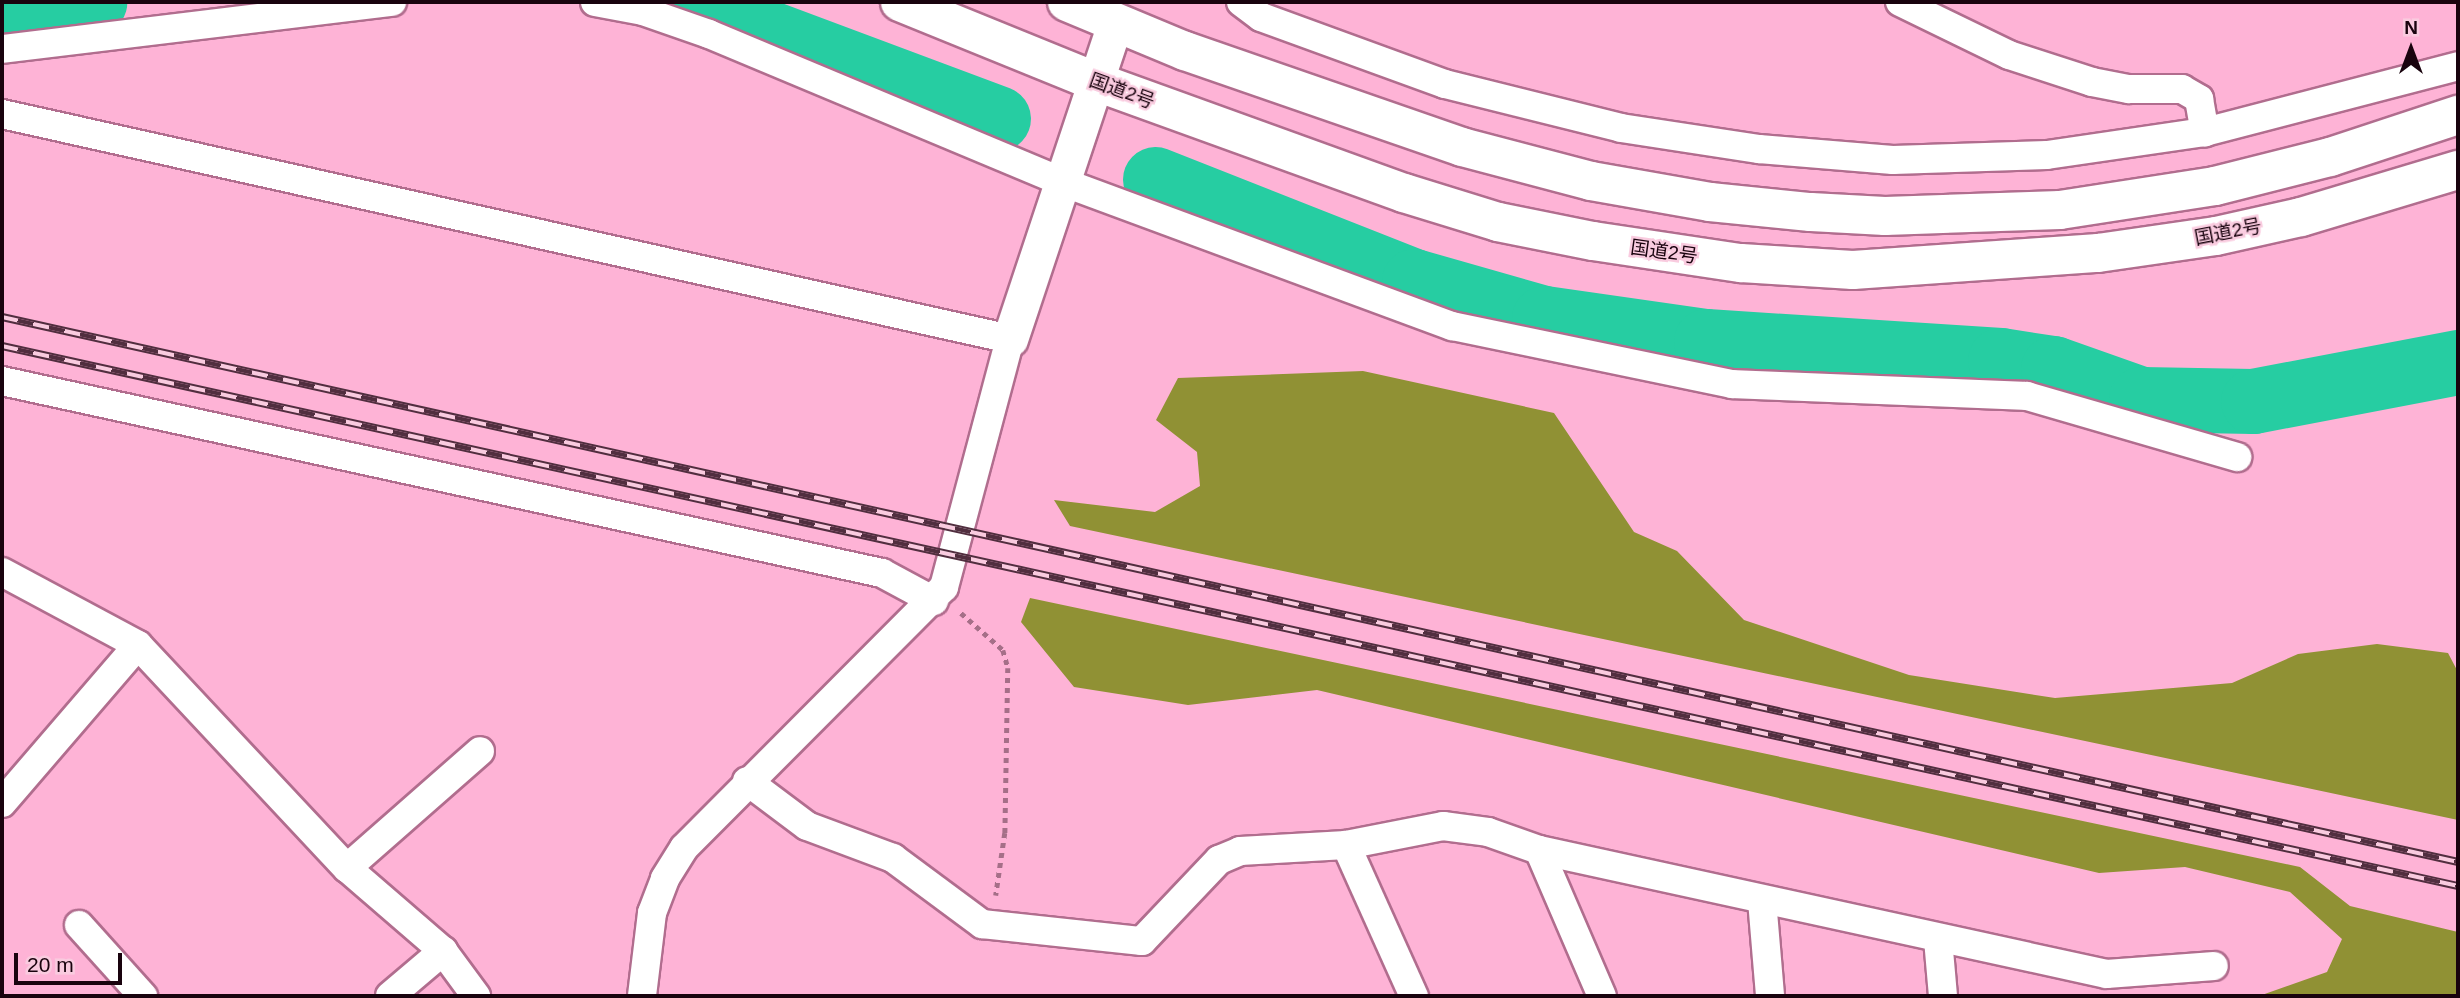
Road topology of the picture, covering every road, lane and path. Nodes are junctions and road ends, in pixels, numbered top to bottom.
1 (392, 2) edge
2 (595, 2) edge
3 (900, 2) edge
4 (1067, 2) edge
5 (1241, 2) edge
6 (1900, 2) edge
7 (1118, 13) edge
8 (2, 49) edge
9 (2458, 66) edge
10 (1097, 82) junction
11 (2, 114) edge
12 (2458, 115) edge
13 (2205, 132) junction
14 (2458, 170) edge
15 (1065, 183) junction
16 (1010, 339) junction
17 (2, 381) edge
18 (2237, 457) dead end
19 (2, 572) edge
20 (934, 601) junction
21 (138, 645) junction
22 (480, 751) dead end
23 (747, 781) junction
24 (6, 787) edge
25 (1346, 845) junction
26 (1539, 850) junction
27 (347, 868) junction
28 (1762, 900) junction
29 (982, 924) junction
30 (79, 925) dead end
31 (1938, 939) junction
32 (443, 951) junction
33 (2214, 966) dead end
34 (2108, 985) edge
35 (143, 996) edge
36 (390, 996) edge
37 (476, 996) edge
38 (642, 996) edge
39 (1414, 996) edge
40 (1602, 996) edge
41 (1770, 996) edge
42 (1942, 996) edge

1 - 8 street
2 - 15 street
3 - 10 highway, 国道2号
4 - 7 highway
5 - 13 street
6 - 13 street
7 - 10 street
7 - 12 highway
9 - 13 street
10 - 14 highway, 国道2号
10 - 15 street
11 - 16 street
15 - 16 street
15 - 18 street
16 - 20 street
17 - 20 street
19 - 21 street
20 - 23 street
20 - 29 path
21 - 24 street
21 - 27 street
22 - 27 street
23 - 29 street
23 - 38 street
25 - 26 street
25 - 29 street
25 - 39 street
26 - 28 street
26 - 40 street
27 - 32 street
28 - 31 street
28 - 41 street
30 - 35 street
31 - 34 street
31 - 42 street
32 - 36 street
32 - 37 street
33 - 34 street

